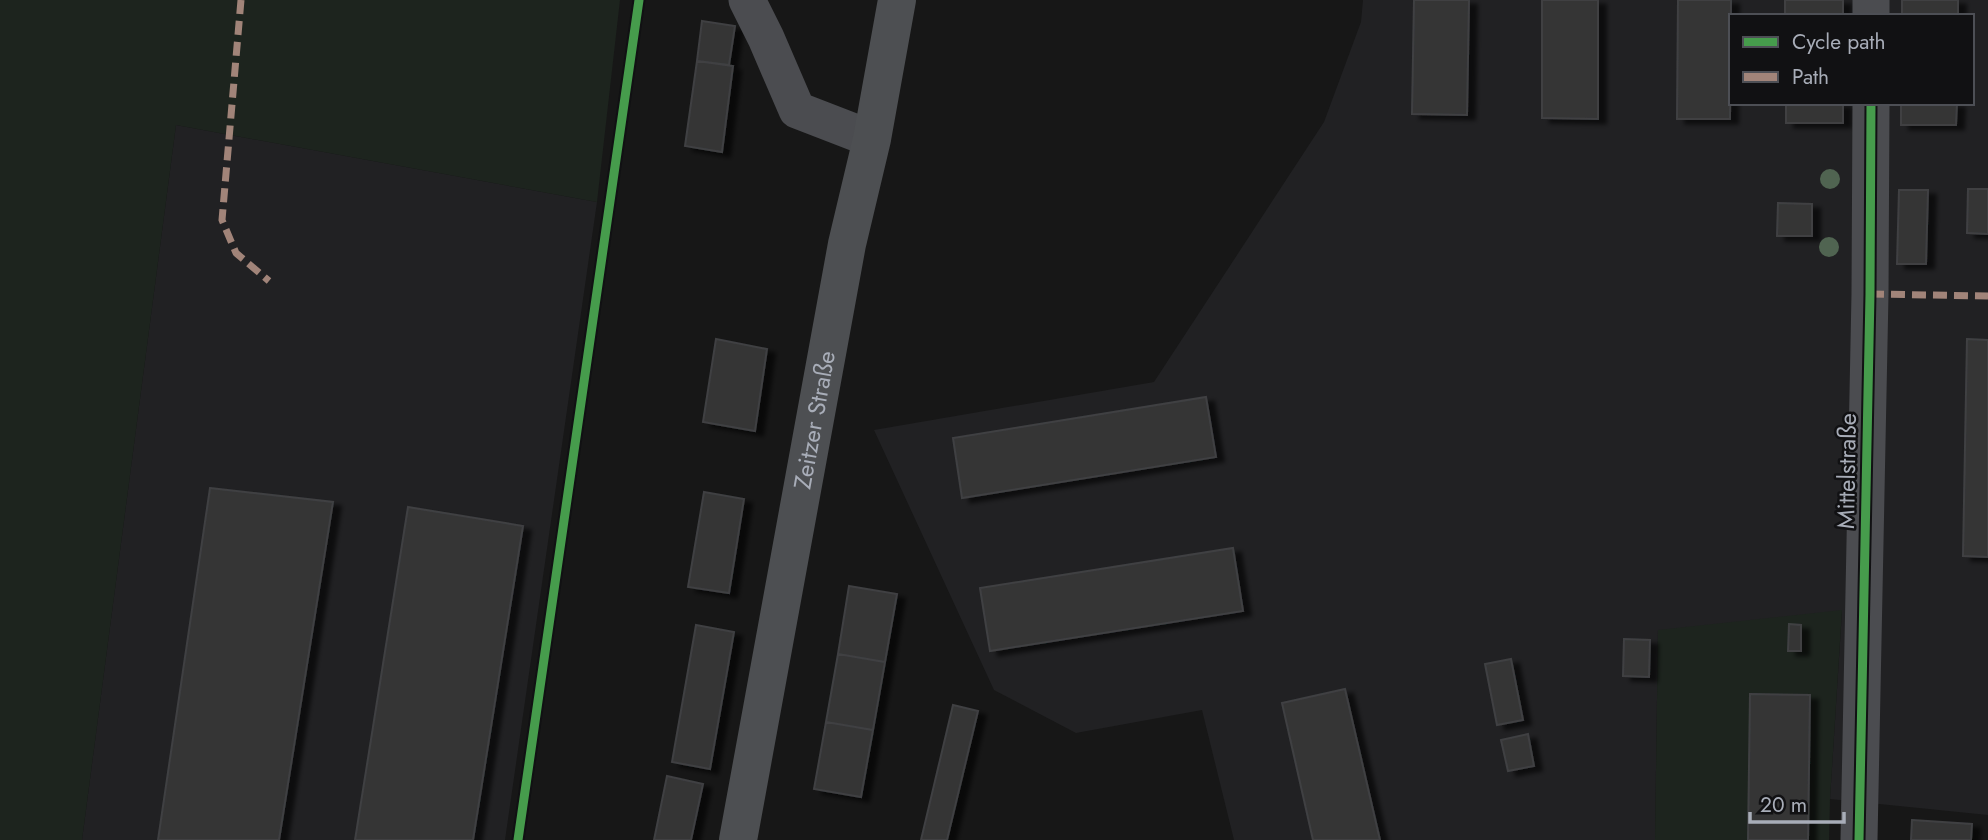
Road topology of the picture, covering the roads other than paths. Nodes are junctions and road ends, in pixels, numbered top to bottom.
1 (747, 0) edge
2 (897, 0) edge
3 (1871, 105) edge
4 (872, 139) junction
5 (738, 840) edge
6 (1859, 840) edge

1 - 4 street
2 - 4 main road, Zeitzer Straße
3 - 6 street, Mittelstraße
4 - 5 main road, Zeitzer Straße

